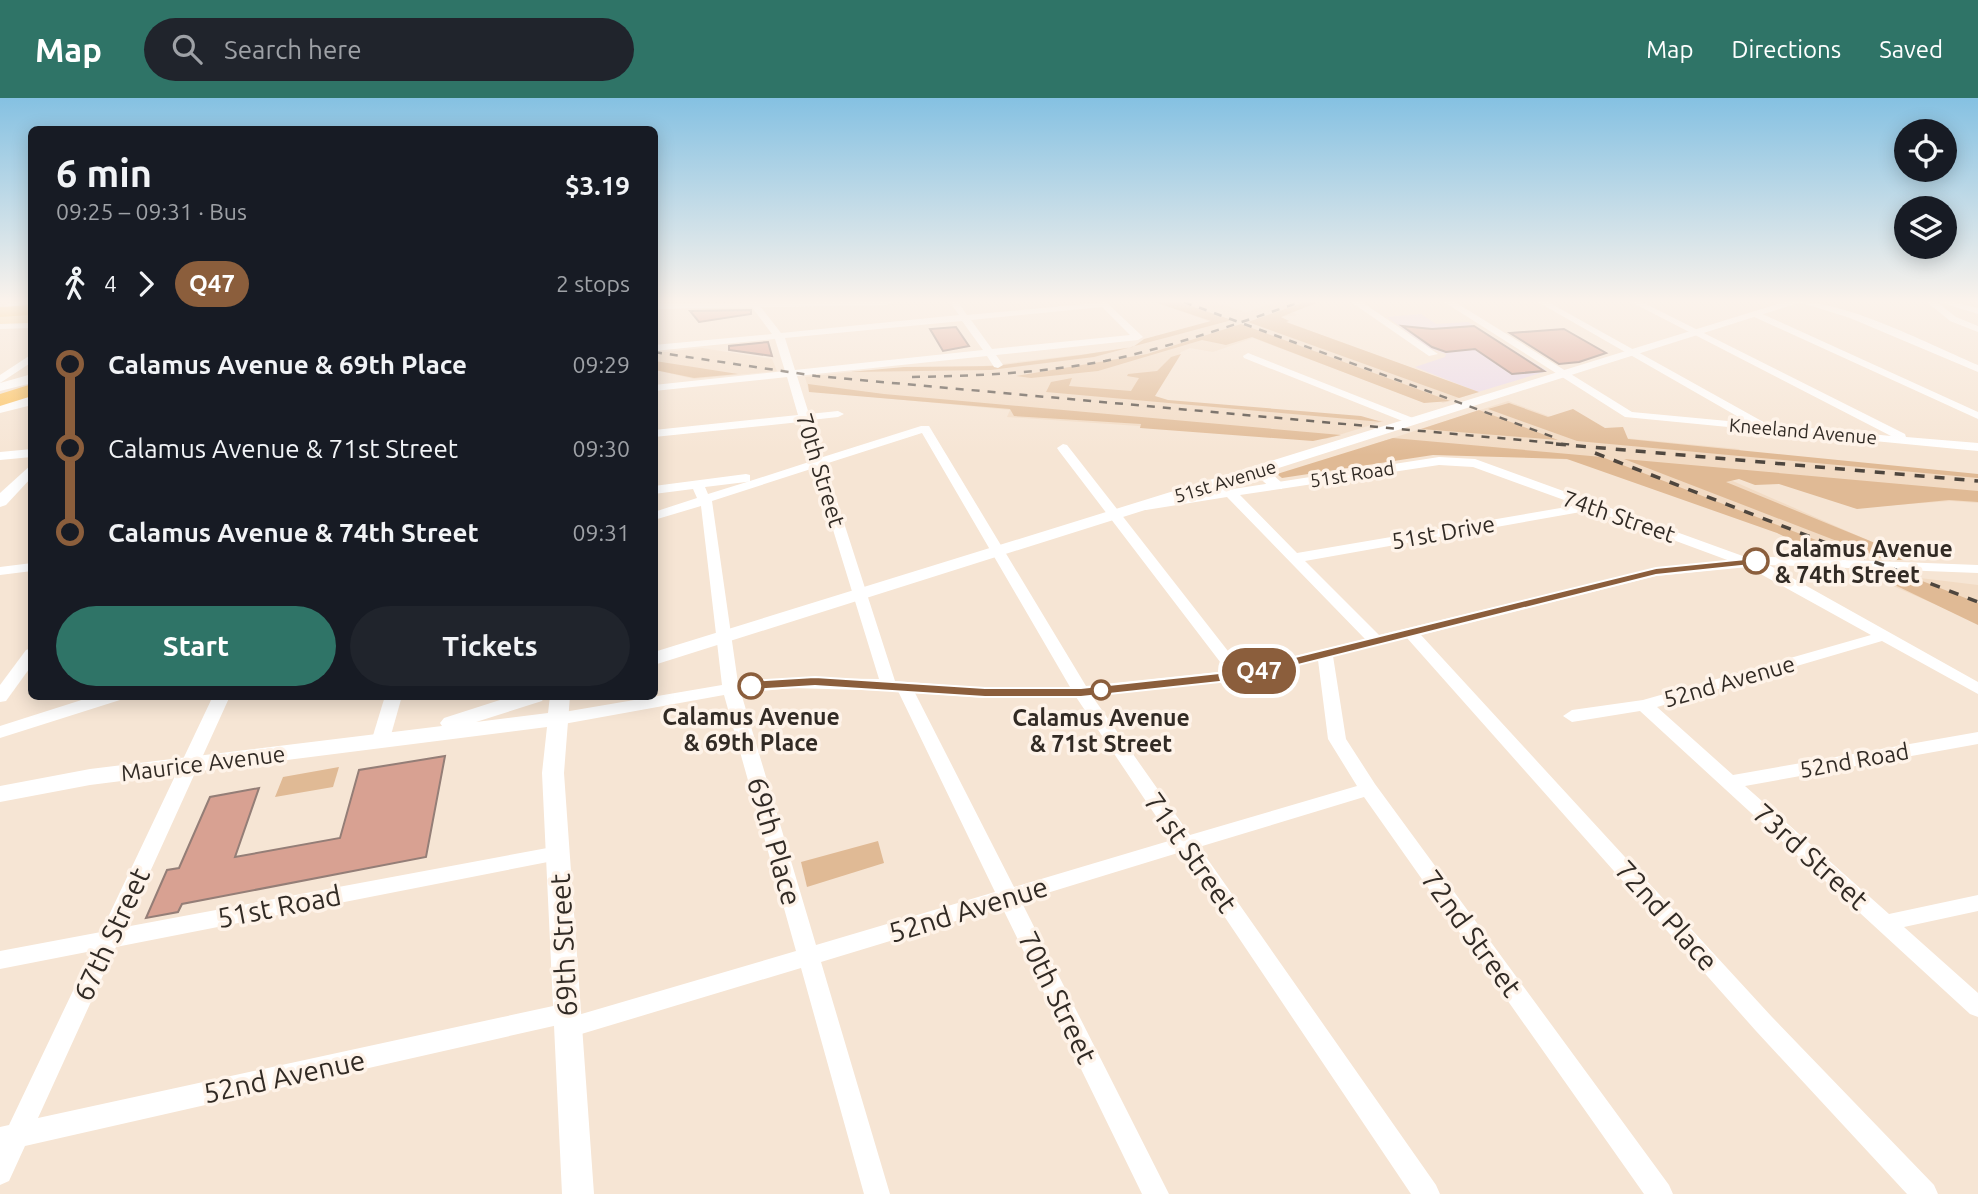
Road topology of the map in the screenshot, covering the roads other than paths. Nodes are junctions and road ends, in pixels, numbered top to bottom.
1 (785, 353) edge
2 (988, 353) edge
3 (989, 353) edge
4 (1531, 353) edge
5 (1633, 353) joint
6 (1736, 353) edge
7 (1841, 353) edge
8 (1941, 353) edge
9 (1248, 356) dead end
10 (28, 365) edge
11 (998, 365) dead end
12 (1978, 369) edge
13 (791, 373) junction
14 (1564, 374) junction
15 (658, 388) edge
16 (14, 391) edge
17 (0, 408) edge
18 (838, 414) dead end
19 (1978, 416) edge
20 (804, 417) junction
21 (1414, 422) junction
22 (1767, 428) junction
23 (658, 434) edge
24 (1910, 440) junction
25 (1978, 447) edge
26 (1063, 448) dead end
27 (28, 453) edge
28 (0, 456) edge
29 (817, 461) junction
30 (1439, 461) joint
31 (1259, 470) junction
32 (28, 472) edge
33 (783, 473) junction
34 (1219, 482) junction
35 (697, 484) junction
36 (1277, 486) junction
37 (658, 489) edge
38 (1231, 494) junction
39 (704, 499) junction
40 (0, 502) edge
41 (1141, 507) junction
42 (1591, 507) junction
43 (658, 515) edge
44 (1114, 515) junction
45 (999, 551) junction
46 (1295, 558) junction
47 (1748, 562) junction
48 (28, 568) edge
49 (1978, 569) edge
50 (0, 571) edge
51 (861, 594) junction
52 (1412, 634) junction
53 (1884, 636) junction
54 (723, 638) junction
55 (1377, 642) junction
56 (1325, 656) junction
57 (28, 658) edge
58 (658, 658) edge
59 (1238, 676) junction
60 (897, 687) junction
61 (731, 689) junction
62 (1978, 689) edge
63 (1081, 692) junction
64 (0, 696) edge
65 (101, 700) edge
66 (220, 700) edge
67 (393, 700) edge
68 (523, 700) edge
69 (560, 700) edge
70 (1644, 705) junction
71 (1572, 716) dead end
72 (558, 719) junction
73 (0, 732) edge
74 (407, 737) junction
75 (1978, 738) edge
76 (380, 741) junction
77 (191, 764) junction
78 (1730, 782) junction
79 (1368, 789) junction
80 (0, 793) edge
81 (1185, 844) junction
82 (558, 853) junction
83 (1009, 897) junction
84 (1978, 903) edge
85 (1885, 923) junction
86 (109, 939) junction
87 (808, 958) junction
88 (0, 960) edge
89 (1978, 1007) edge
90 (568, 1021) junction
91 (9, 1137) edge
92 (0, 1172) edge
93 (578, 1194) edge
94 (877, 1194) edge
95 (1156, 1194) edge
96 (1427, 1194) edge
97 (1660, 1194) edge
98 (1925, 1194) edge

1 - 13 street, 70th Street
2 - 13 street
3 - 11 street
4 - 14 street
5 - 14 street, 51st Avenue
5 - 22 street
6 - 24 street
7 - 19 street
8 - 12 street
9 - 21 street
10 - 16 street
13 - 15 street
13 - 20 street, 70th Street
14 - 21 street, 51st Avenue
14 - 22 street, Kneeland Avenue
16 - 17 highway
18 - 20 street
20 - 23 street
20 - 29 street, 70th Street
21 - 31 street, 51st Avenue
22 - 24 street, Kneeland Avenue
24 - 25 street, Kneeland Avenue
26 - 44 street
27 - 28 street
29 - 33 street
29 - 45 street, 71st Street
29 - 51 street, 70th Street
30 - 36 street, 51st Road
30 - 42 street, 74th Street
31 - 34 street, 51st Avenue
31 - 36 street
32 - 40 street
33 - 35 street
33 - 39 street
34 - 38 street
34 - 41 street, 51st Avenue
35 - 37 street
35 - 39 street, 69th Place
36 - 38 street, 51st Road
38 - 41 street, 51st Road
38 - 46 street
39 - 43 street
39 - 54 street, 69th Place
41 - 44 street, 51st Avenue
42 - 46 street, 51st Drive
42 - 47 street, 74th Street
44 - 45 street, 51st Avenue
44 - 59 street
45 - 51 street, 51st Avenue
45 - 63 street, 71st Street
46 - 55 street
47 - 49 street
47 - 52 street
47 - 53 street, 74th Street
48 - 50 street
51 - 54 street, 51st Avenue
51 - 60 street, 70th Street
52 - 55 street
52 - 98 street, 72nd Place
53 - 62 street, 74th Street
53 - 70 street, 52nd Avenue
54 - 58 street, 51st Avenue
54 - 61 street, 69th Place
55 - 56 street
56 - 59 street
56 - 79 street, 72nd Street
57 - 64 street
59 - 63 street
60 - 61 street
60 - 63 street
60 - 83 street, 70th Street
61 - 72 street
61 - 87 street, 69th Place
63 - 81 street, 71st Street
65 - 73 street
66 - 77 street, 67th Street
67 - 76 street
68 - 74 street, Maurice Avenue
69 - 72 street, 69th Street
70 - 71 street, 52nd Avenue
70 - 78 street, 73rd Street
72 - 74 street, Maurice Avenue
72 - 82 street, 69th Street
74 - 76 street, Maurice Avenue
75 - 78 street, 52nd Road
76 - 77 street, Maurice Avenue
77 - 80 street, Maurice Avenue
77 - 86 street, 67th Street
78 - 85 street, 73rd Street
79 - 81 street, 52nd Avenue
79 - 97 street, 72nd Street
81 - 83 street, 52nd Avenue
81 - 96 street, 71st Street
82 - 86 street, 51st Road
82 - 90 street, 69th Street
83 - 87 street, 52nd Avenue
83 - 95 street, 70th Street
84 - 85 street
85 - 89 street, 73rd Street
86 - 88 street, 51st Road
86 - 91 street, 67th Street
87 - 90 street, 52nd Avenue
87 - 94 street, 69th Place
90 - 91 street, 52nd Avenue
90 - 93 street, 69th Street
91 - 92 street, 67th Street

